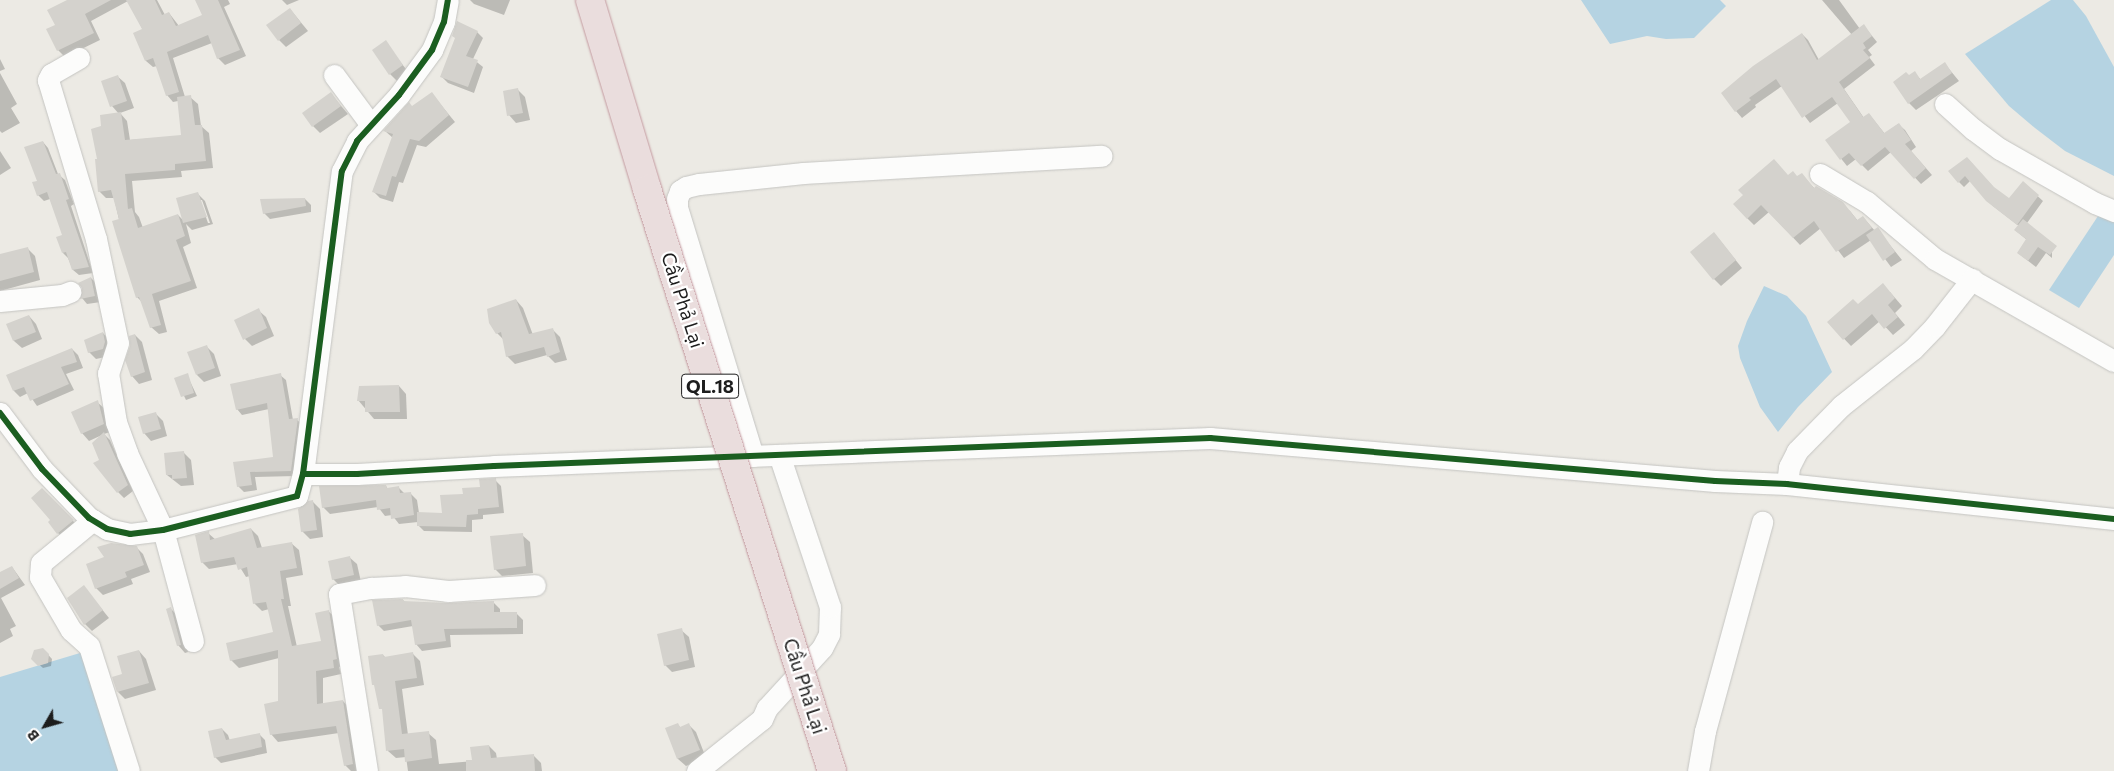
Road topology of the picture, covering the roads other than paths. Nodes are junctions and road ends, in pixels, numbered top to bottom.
1 (448, 0) edge
2 (590, 0) edge
3 (79, 58) dead end
4 (334, 75) dead end
5 (1946, 104) dead end
6 (371, 125) junction
7 (1102, 156) dead end
8 (1820, 174) dead end
9 (2114, 211) edge
10 (1972, 279) junction
11 (70, 292) dead end
12 (0, 301) edge
13 (2114, 361) edge
14 (0, 413) edge
15 (779, 455) junction
16 (752, 456) junction
17 (303, 474) junction
18 (1787, 484) junction
19 (2114, 519) edge
20 (93, 520) junction
21 (1762, 522) dead end
22 (162, 530) junction
23 (535, 585) dead end
24 (193, 641) dead end
25 (130, 771) edge
26 (367, 771) edge
27 (697, 771) edge
28 (832, 771) edge
29 (1698, 771) edge

1 - 6 street
2 - 28 highway, Cầu Phả Lại / QL.18, bridge
3 - 22 street
4 - 6 street
5 - 9 street
6 - 17 street
7 - 16 street
8 - 10 street
10 - 13 street
10 - 18 street
11 - 12 street
14 - 20 street
15 - 16 street
15 - 18 street
15 - 27 street
16 - 17 street
17 - 22 street
18 - 19 street
20 - 22 street
20 - 25 street
21 - 29 street
22 - 24 street
23 - 26 street

